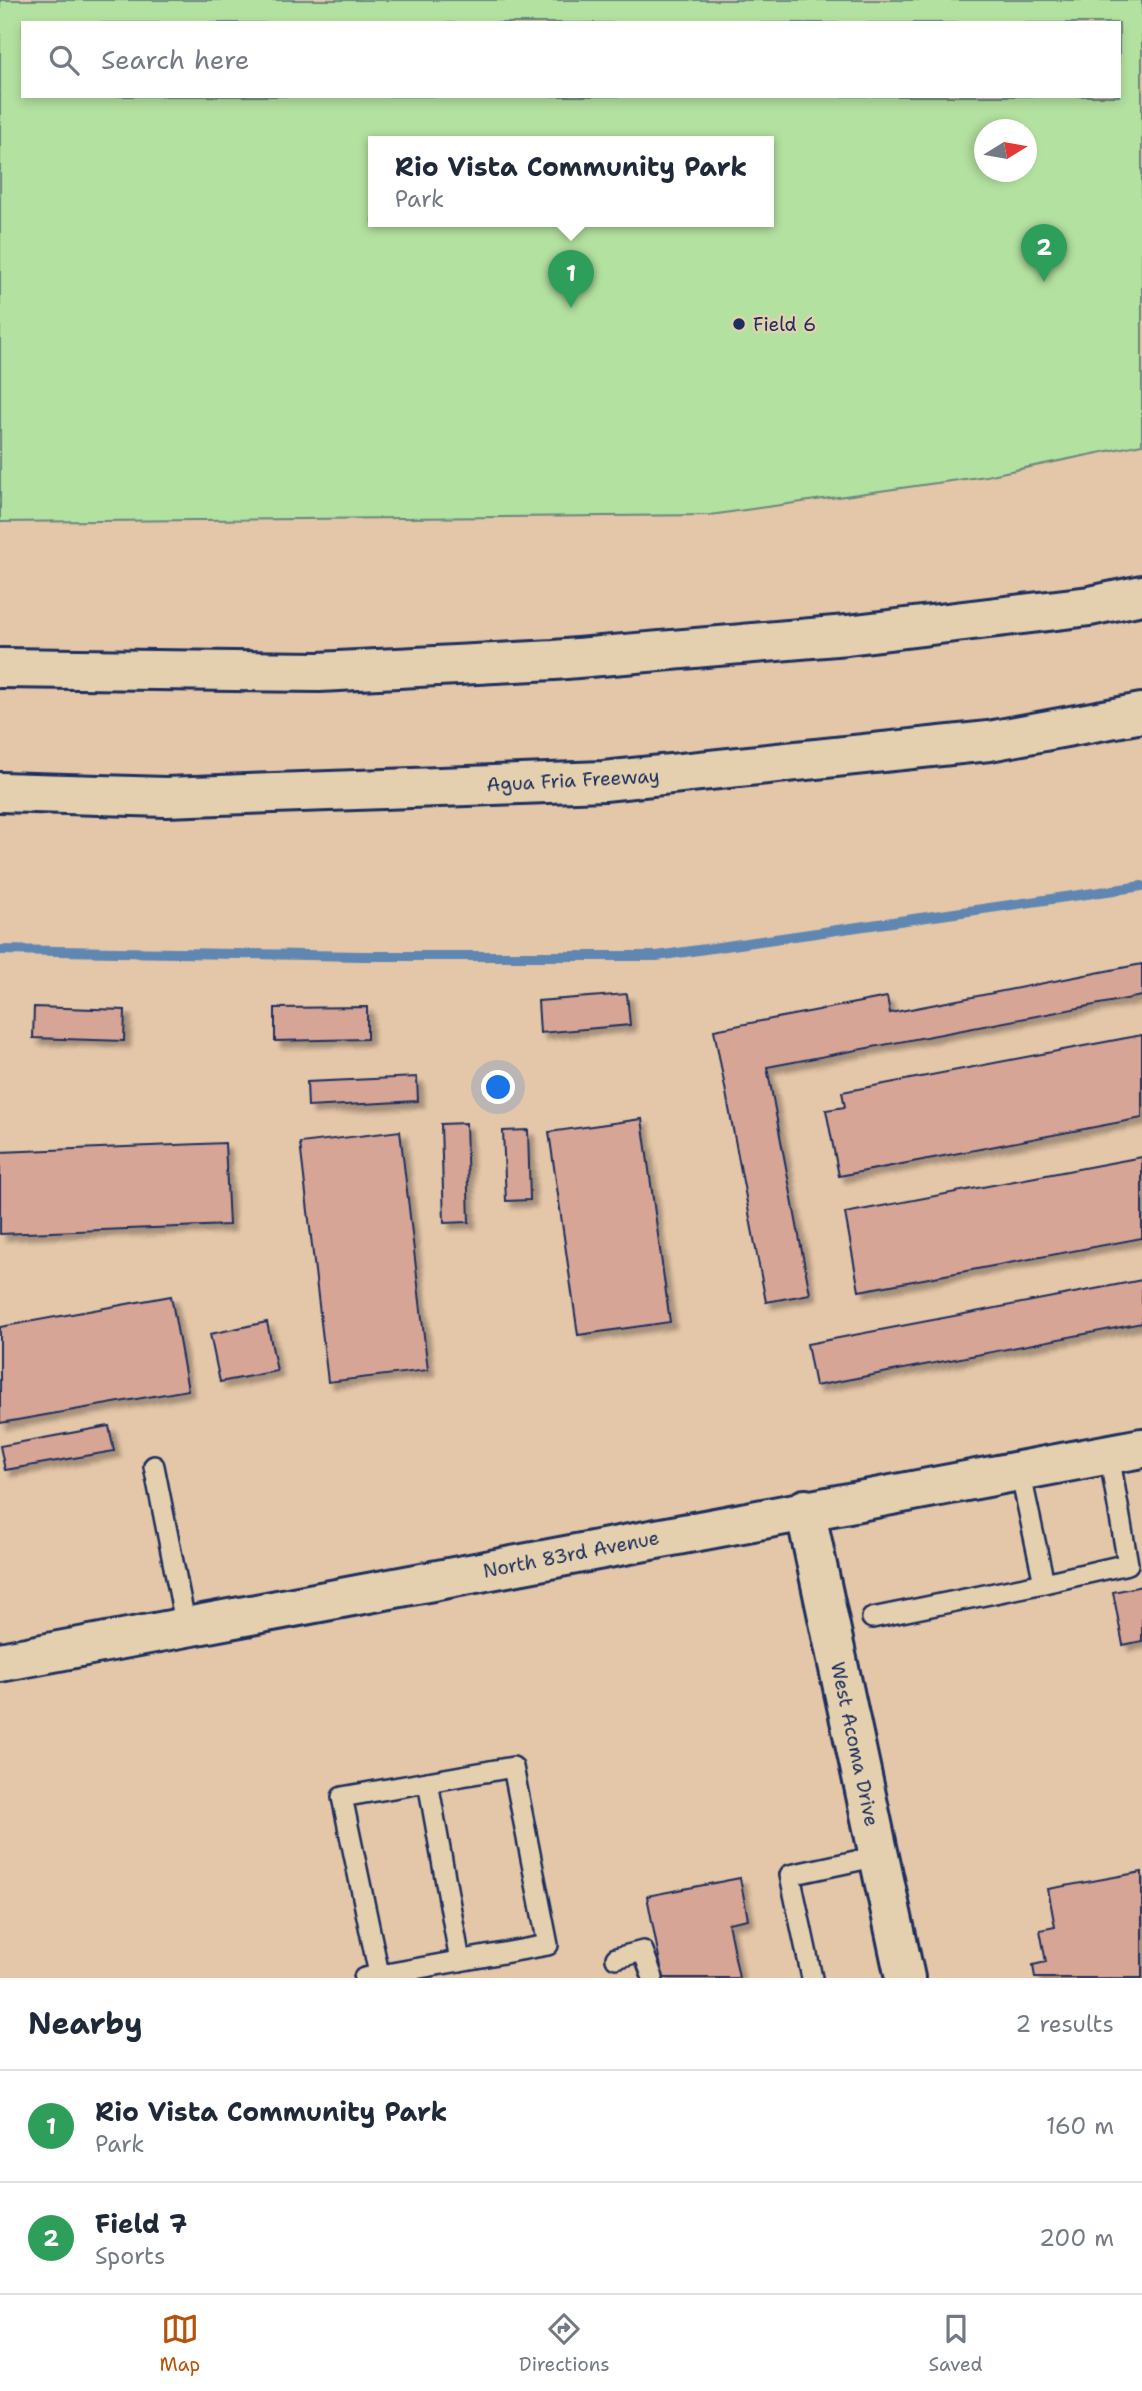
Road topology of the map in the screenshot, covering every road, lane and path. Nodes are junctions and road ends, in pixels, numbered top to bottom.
1 (1142, 595) edge
2 (0, 668) edge
3 (1142, 713) edge
4 (0, 792) edge
5 (1125, 1451) edge
6 (154, 1466) dead end
7 (1020, 1471) junction
8 (805, 1509) junction
9 (1135, 1555) edge
10 (1044, 1583) junction
11 (872, 1618) dead end
12 (186, 1627) junction
13 (0, 1662) edge
14 (428, 1782) junction
15 (879, 1856) junction
16 (615, 1958) dead end
17 (460, 1961) junction
18 (372, 1976) edge
19 (653, 1978) edge
20 (812, 1978) edge
21 (905, 1978) edge

1 - 2 main road
3 - 4 main road, Agua Fria Freeway
5 - 7 main road, North 83rd Avenue
5 - 9 lane
6 - 12 lane
7 - 8 main road, North 83rd Avenue
7 - 10 lane
8 - 12 main road, North 83rd Avenue
8 - 15 main road, West Acoma Drive
9 - 10 lane
10 - 11 lane
12 - 13 main road, North 83rd Avenue
14 - 17 lane
14 - 17 lane
14 - 18 lane
15 - 20 lane
15 - 21 main road, West Acoma Drive
16 - 19 lane
17 - 18 lane

